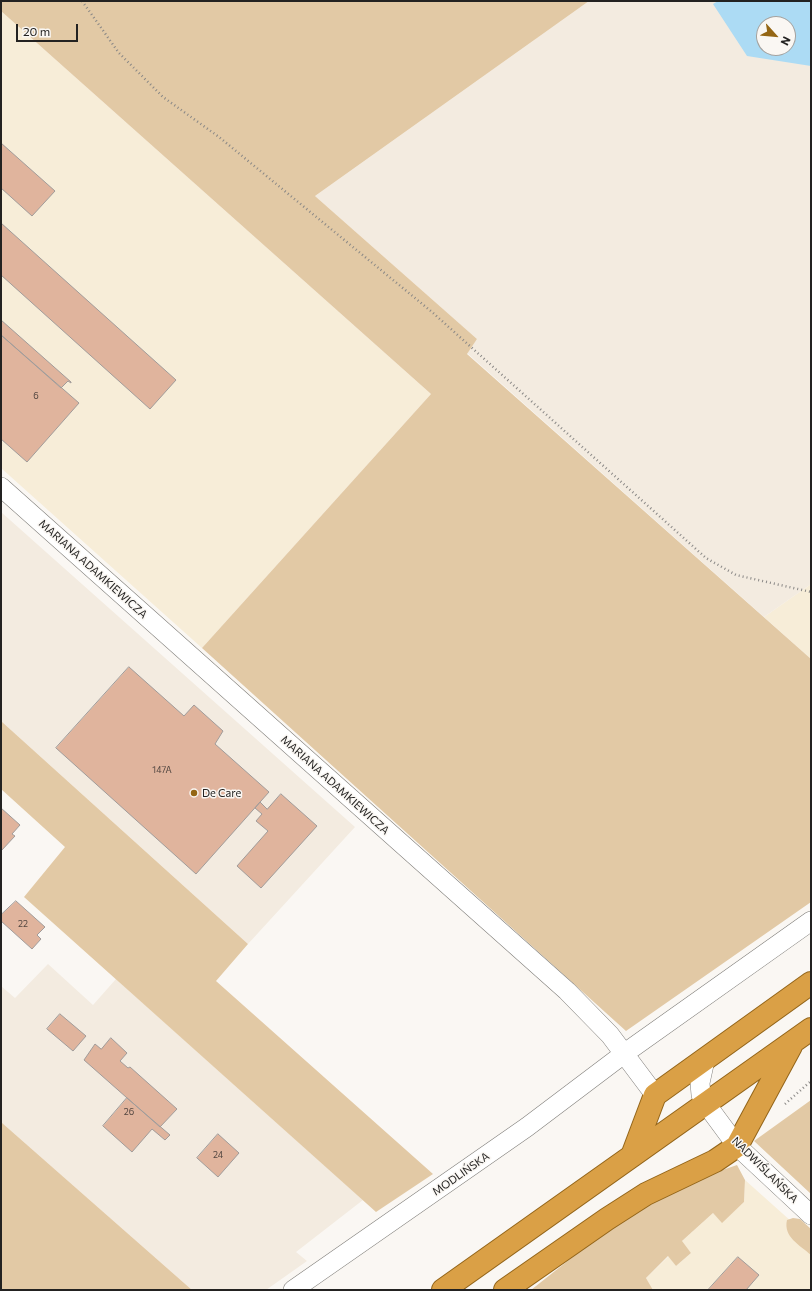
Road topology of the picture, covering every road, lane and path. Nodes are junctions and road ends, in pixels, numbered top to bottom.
1 (82, 1) edge
2 (1, 487) edge
3 (811, 592) edge
4 (811, 921) edge
5 (811, 983) edge
6 (802, 1036) edge
7 (625, 1053) junction
8 (704, 1060) junction
9 (655, 1095) junction
10 (706, 1104) junction
11 (737, 1146) junction
12 (632, 1156) junction
13 (811, 1215) edge
14 (293, 1290) edge
15 (443, 1290) edge
16 (505, 1290) edge

1 - 3 path
2 - 7 street, MARIANA ADAMKIEWICZA
4 - 7 street, MODLIŃSKA
5 - 8 highway
6 - 10 highway
6 - 11 highway
7 - 9 street, MARIANA ADAMKIEWICZA
7 - 14 street, MODLIŃSKA
8 - 9 highway
8 - 10 street, NADWIŚLAŃSKA
9 - 12 highway
10 - 11 street, NADWIŚLAŃSKA
10 - 12 highway
11 - 13 street, NADWIŚLAŃSKA
11 - 16 highway
12 - 15 highway

